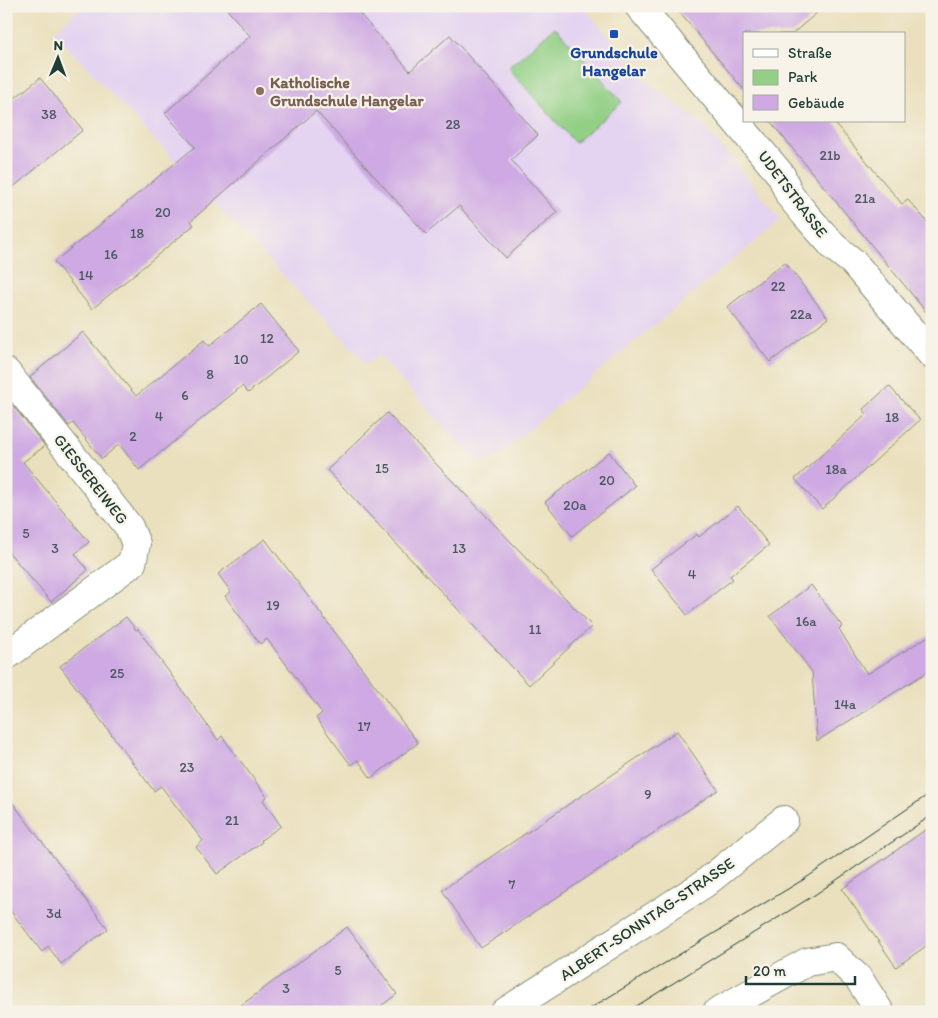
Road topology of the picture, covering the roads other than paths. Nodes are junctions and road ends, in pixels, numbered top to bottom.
1 (639, 6) edge
2 (932, 355) edge
3 (6, 372) edge
4 (6, 656) edge
5 (784, 820) dead end
6 (505, 1012) edge
7 (717, 1012) edge
8 (880, 1012) edge

1 - 2 street, UDETSTRASSE
3 - 4 street, GIESSEREIWEG
5 - 6 street, ALBERT-SONNTAG-STRASSE
7 - 8 street

